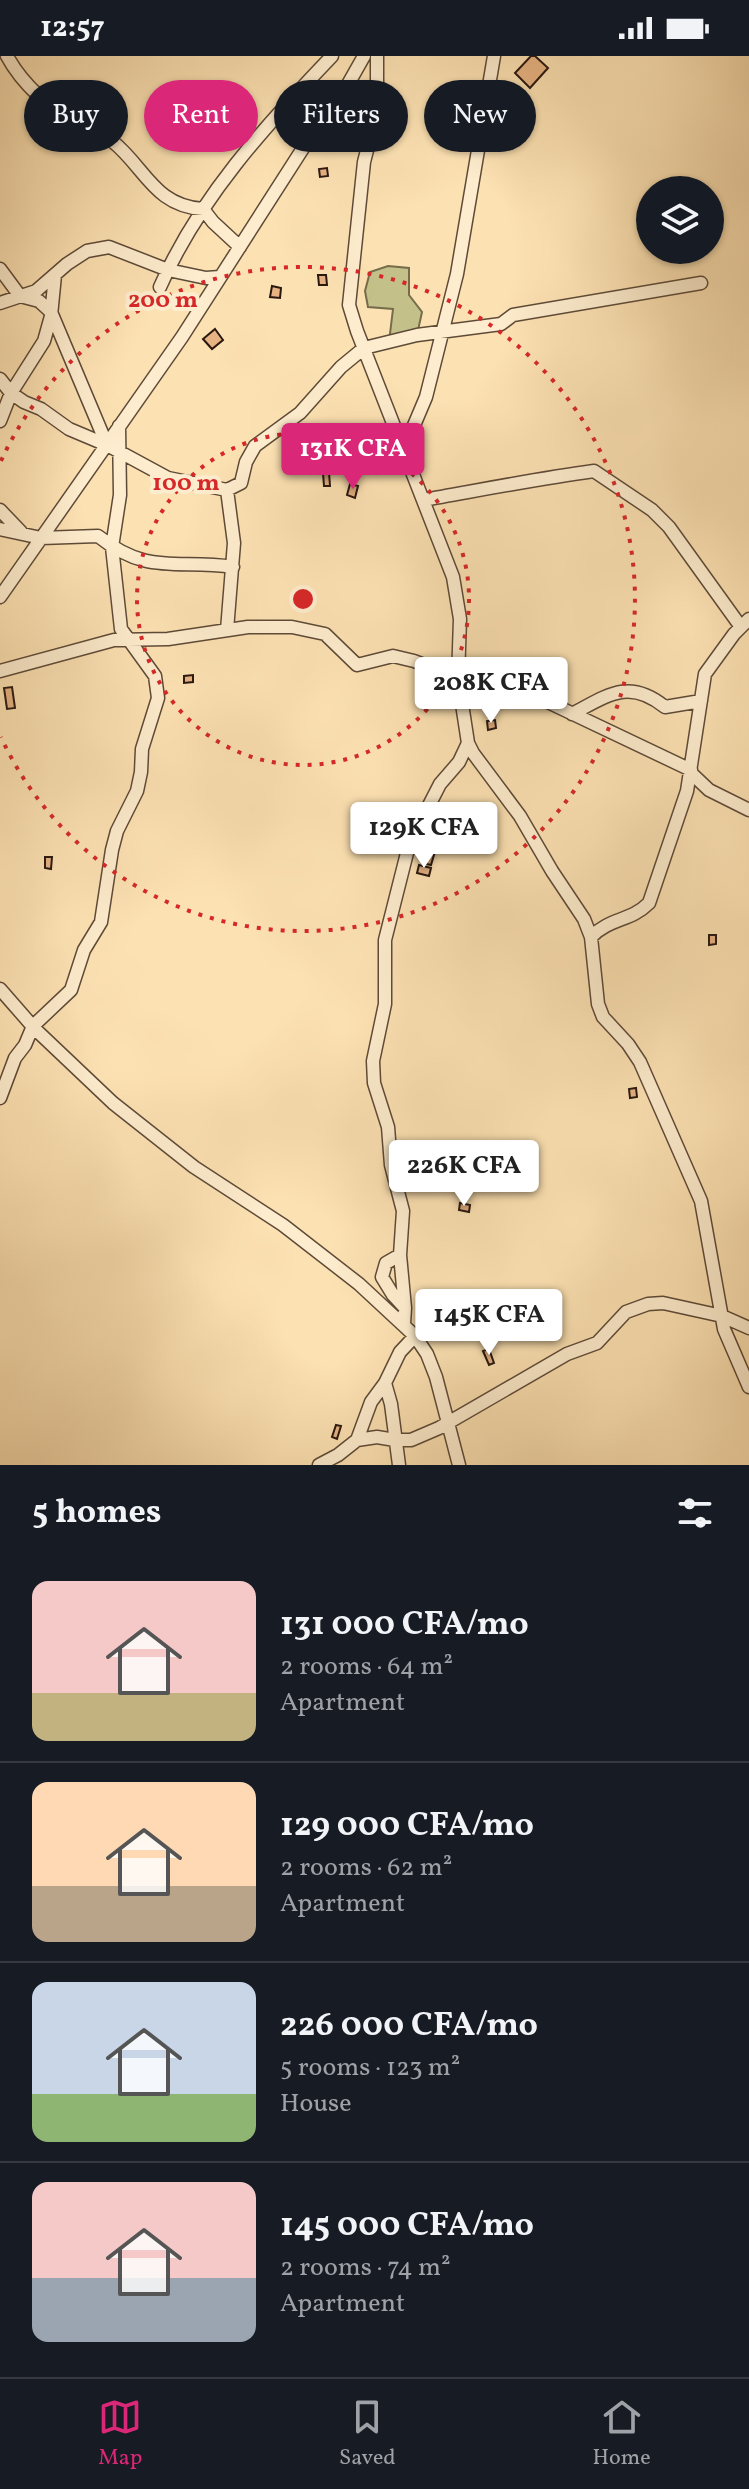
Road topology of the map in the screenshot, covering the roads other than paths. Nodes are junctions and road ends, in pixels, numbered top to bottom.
1 (7, 56) edge
2 (332, 56) edge
3 (364, 56) edge
4 (377, 56) edge
5 (494, 56) edge
6 (203, 209) junction
7 (240, 247) junction
8 (0, 269) edge
9 (168, 270) junction
10 (55, 275) junction
11 (220, 277) junction
12 (701, 283) dead end
13 (160, 287) dead end
14 (20, 296) junction
15 (0, 303) edge
16 (51, 312) junction
17 (443, 331) junction
18 (364, 348) junction
19 (0, 379) edge
20 (11, 393) junction
21 (0, 421) edge
22 (112, 448) junction
23 (404, 449) junction
24 (227, 490) junction
25 (423, 500) junction
26 (0, 510) edge
27 (0, 529) edge
28 (21, 532) junction
29 (41, 538) junction
30 (112, 547) junction
31 (233, 567) junction
32 (0, 597) edge
33 (745, 623) edge
34 (227, 630) junction
35 (127, 640) junction
36 (0, 671) edge
37 (458, 678) junction
38 (701, 701) junction
39 (572, 714) junction
40 (468, 743) junction
41 (690, 771) junction
42 (749, 810) edge
43 (591, 937) junction
44 (0, 989) edge
45 (33, 1026) junction
46 (0, 1098) edge
47 (400, 1255) junction
48 (405, 1308) junction
49 (722, 1316) junction
50 (404, 1324) junction
51 (749, 1328) edge
52 (415, 1336) junction
53 (385, 1383) junction
54 (749, 1387) edge
55 (448, 1421) junction
56 (357, 1440) junction
57 (395, 1440) junction
58 (319, 1465) edge
59 (399, 1465) edge
60 (459, 1465) edge

1 - 6 street
2 - 6 street
3 - 7 street
4 - 18 street
5 - 17 street
6 - 7 street
6 - 9 street
7 - 11 street
8 - 14 street
9 - 10 street
9 - 11 street
9 - 13 street
10 - 14 street
10 - 16 street
11 - 22 street
12 - 17 street
14 - 15 street
14 - 16 street
16 - 20 street
16 - 22 street
17 - 18 street
17 - 23 street
18 - 23 street
18 - 24 street
19 - 20 street
20 - 21 street
20 - 22 street
22 - 24 street
22 - 29 street
22 - 30 street
23 - 25 street
24 - 31 street
25 - 33 street
25 - 37 street
26 - 28 street
27 - 28 street
28 - 29 street
29 - 30 street
29 - 32 street
30 - 31 street
30 - 35 street
31 - 34 street
33 - 38 street
34 - 35 street
34 - 37 street
35 - 36 street
35 - 45 street
37 - 39 street
37 - 40 street
38 - 39 street
38 - 41 street
39 - 41 street
40 - 43 street
40 - 47 street
41 - 42 street
41 - 43 street
43 - 49 street
44 - 45 street
45 - 46 street
45 - 50 street
47 - 48 street
47 - 48 street
48 - 50 street
49 - 51 street
49 - 54 street
49 - 55 street
50 - 52 street
52 - 53 street
52 - 55 street
53 - 56 street
53 - 57 street
55 - 57 street
55 - 60 street
56 - 57 street
56 - 58 street
57 - 59 street

